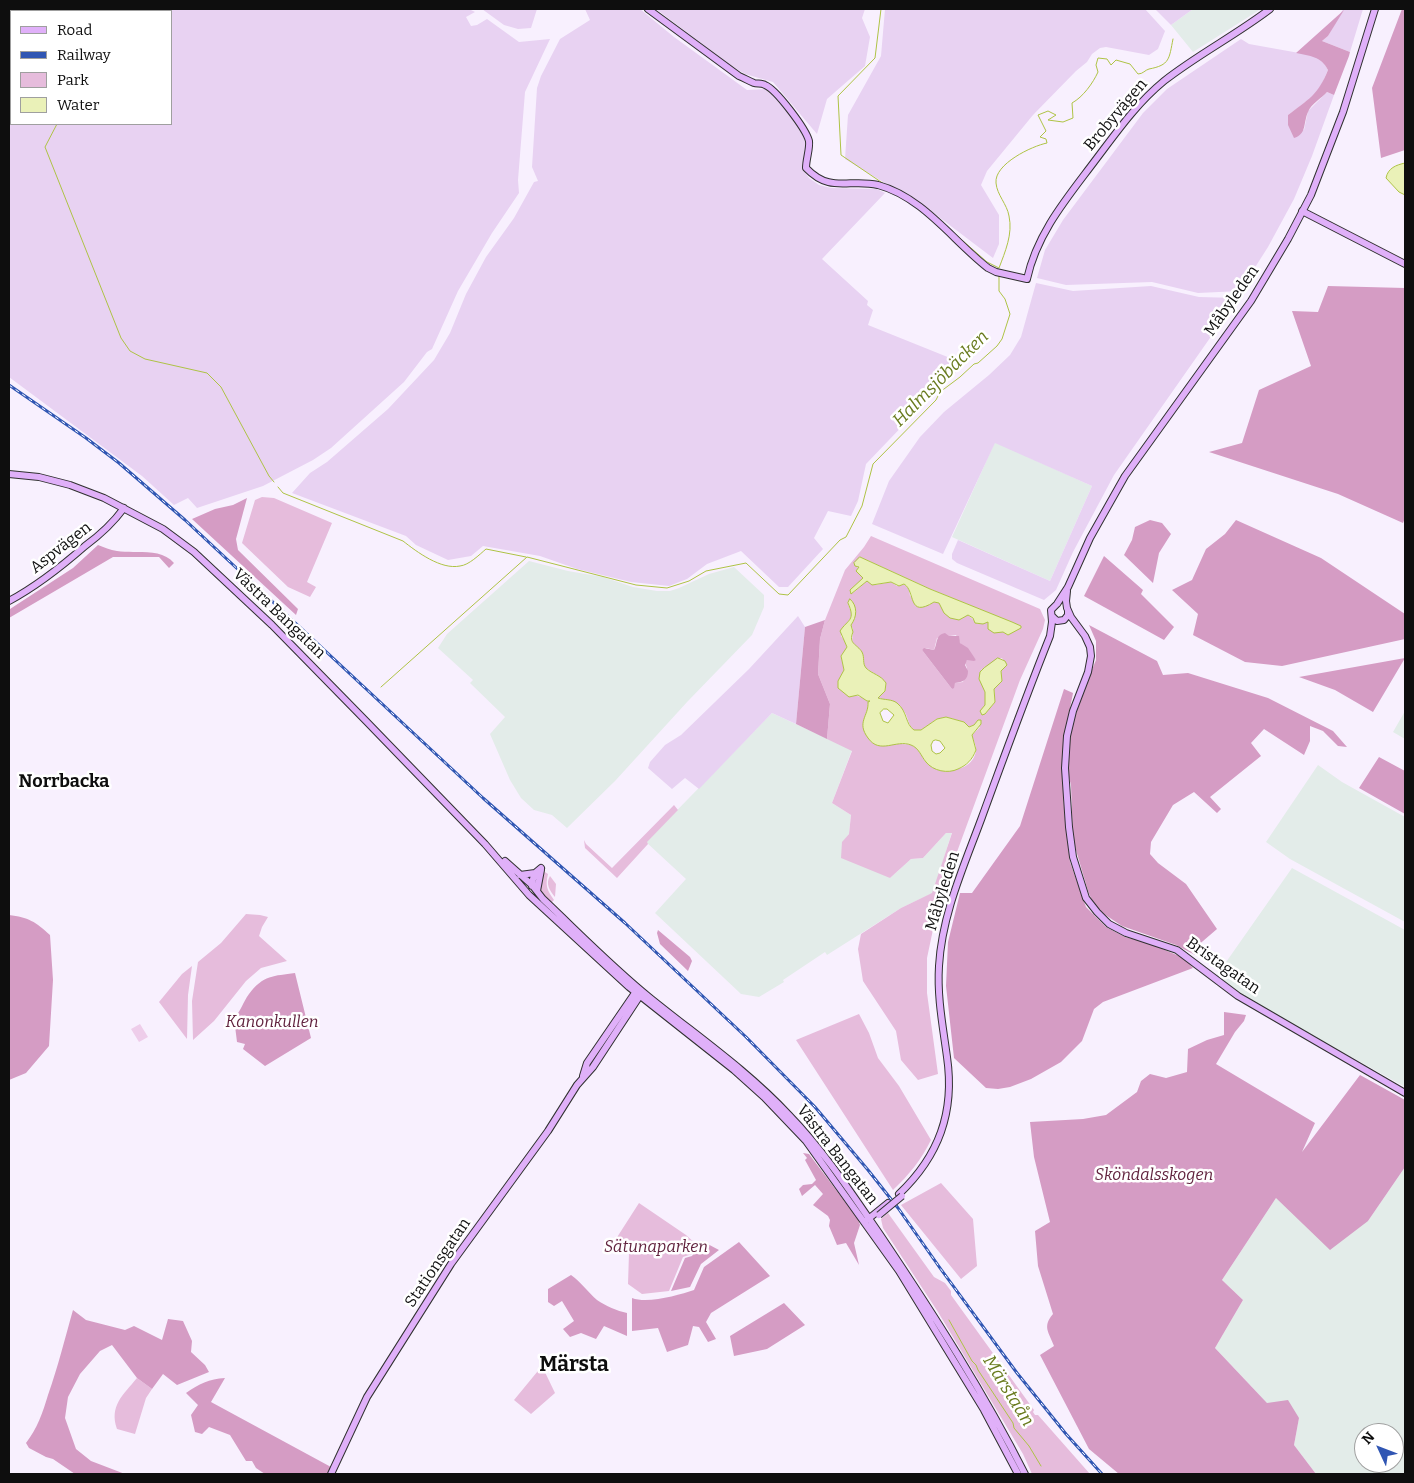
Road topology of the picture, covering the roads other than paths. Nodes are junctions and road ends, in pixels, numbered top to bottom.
1 (648, 9) edge
2 (1270, 9) edge
3 (1375, 9) edge
4 (1302, 211) junction
5 (1405, 264) edge
6 (9, 474) edge
7 (124, 508) junction
8 (1068, 587) junction
9 (9, 602) edge
10 (1058, 604) junction
11 (1067, 610) junction
12 (1052, 616) junction
13 (1062, 621) junction
14 (1080, 628) junction
15 (1050, 636) junction
16 (517, 876) junction
17 (535, 883) junction
18 (542, 905) junction
19 (639, 992) junction
20 (1405, 1094) edge
21 (901, 1195) junction
22 (862, 1208) junction
23 (877, 1212) junction
24 (868, 1223) junction
25 (331, 1474) edge
26 (1018, 1474) edge
27 (1025, 1474) edge

1 - 2 street, Brobyvägen
3 - 4 street, Måbyleden
4 - 5 street
4 - 8 street, Måbyleden
6 - 7 street, Västra Bangatan
7 - 9 street, Aspvägen
7 - 16 street, Västra Bangatan
8 - 10 street, Måbyleden
8 - 11 street, Måbyleden
10 - 11 street
10 - 12 street, Måbyleden
11 - 13 street, Måbyleden
11 - 14 street, Bristagatan
12 - 13 street
12 - 15 street, Måbyleden
13 - 14 street
13 - 15 street, Måbyleden
14 - 20 street, Bristagatan
15 - 21 street, Måbyleden
16 - 17 street, Västra Bangatan
16 - 17 street
16 - 18 street, Västra Bangatan
17 - 18 street, Västra Bangatan
17 - 19 street, Västra Bangatan
18 - 19 street, Västra Bangatan
19 - 22 street, Västra Bangatan
19 - 24 street, Västra Bangatan
19 - 25 street, Stationsgatan
21 - 23 street, Måbyleden, bridge
21 - 23 street, Måbyleden, bridge
22 - 23 street
22 - 24 street, Västra Bangatan
23 - 24 street, Måbyleden
24 - 26 street, Västra Bangatan
24 - 27 street, Västra Bangatan

